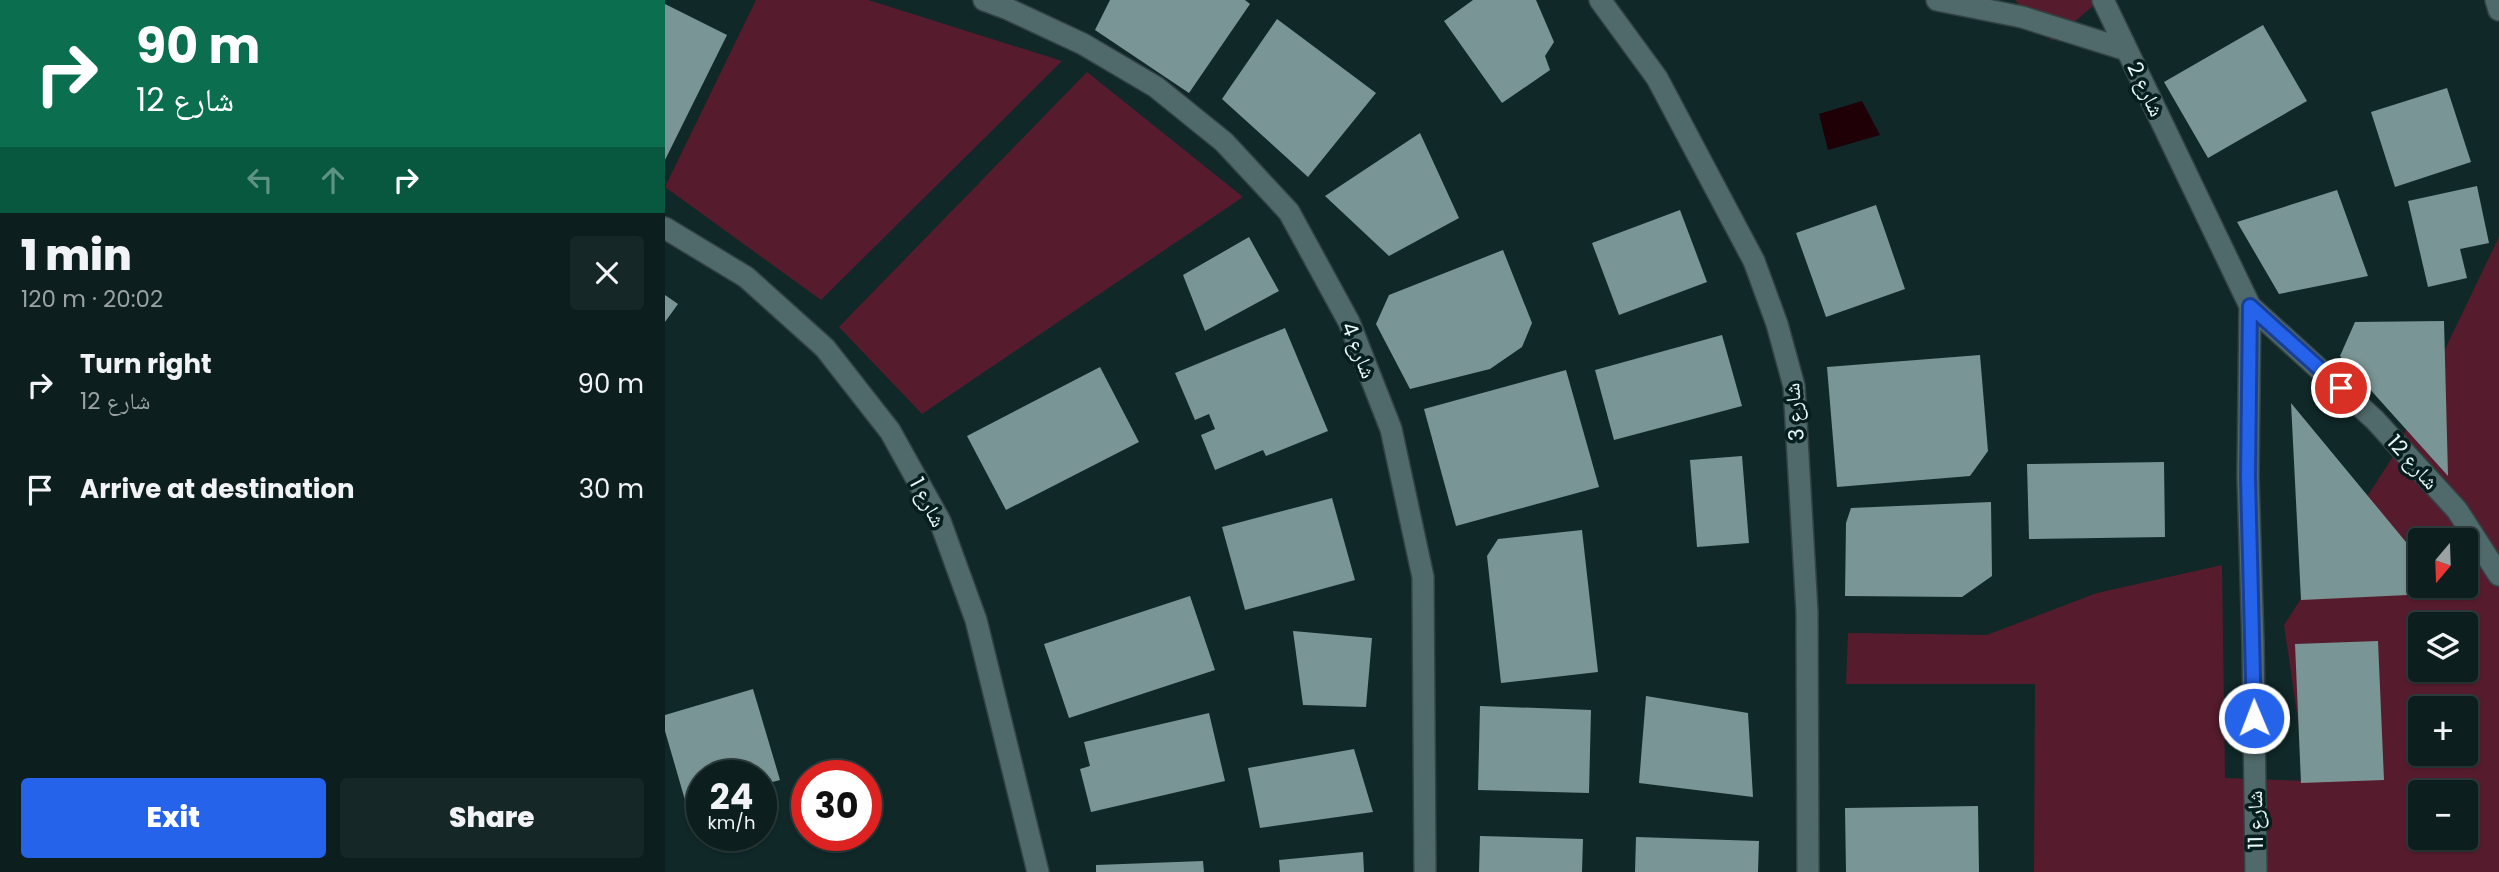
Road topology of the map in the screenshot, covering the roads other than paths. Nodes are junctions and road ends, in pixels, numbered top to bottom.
1 (984, 0) edge
2 (1600, 0) edge
3 (1937, 0) edge
4 (2103, 0) edge
5 (2496, 0) edge
6 (2499, 10) edge
7 (2127, 50) junction
8 (665, 228) edge
9 (2250, 306) junction
10 (2499, 575) edge
11 (1038, 872) edge
12 (1425, 872) edge
13 (1808, 872) edge
14 (2256, 872) edge

1 - 12 street, شارع 4
2 - 13 street, شارع 3
3 - 7 street, شارع 2
4 - 7 street
5 - 6 street
7 - 9 street, شارع 2
8 - 11 street, شارع 1
9 - 10 street, شارع 12
9 - 14 street, شارع 11

